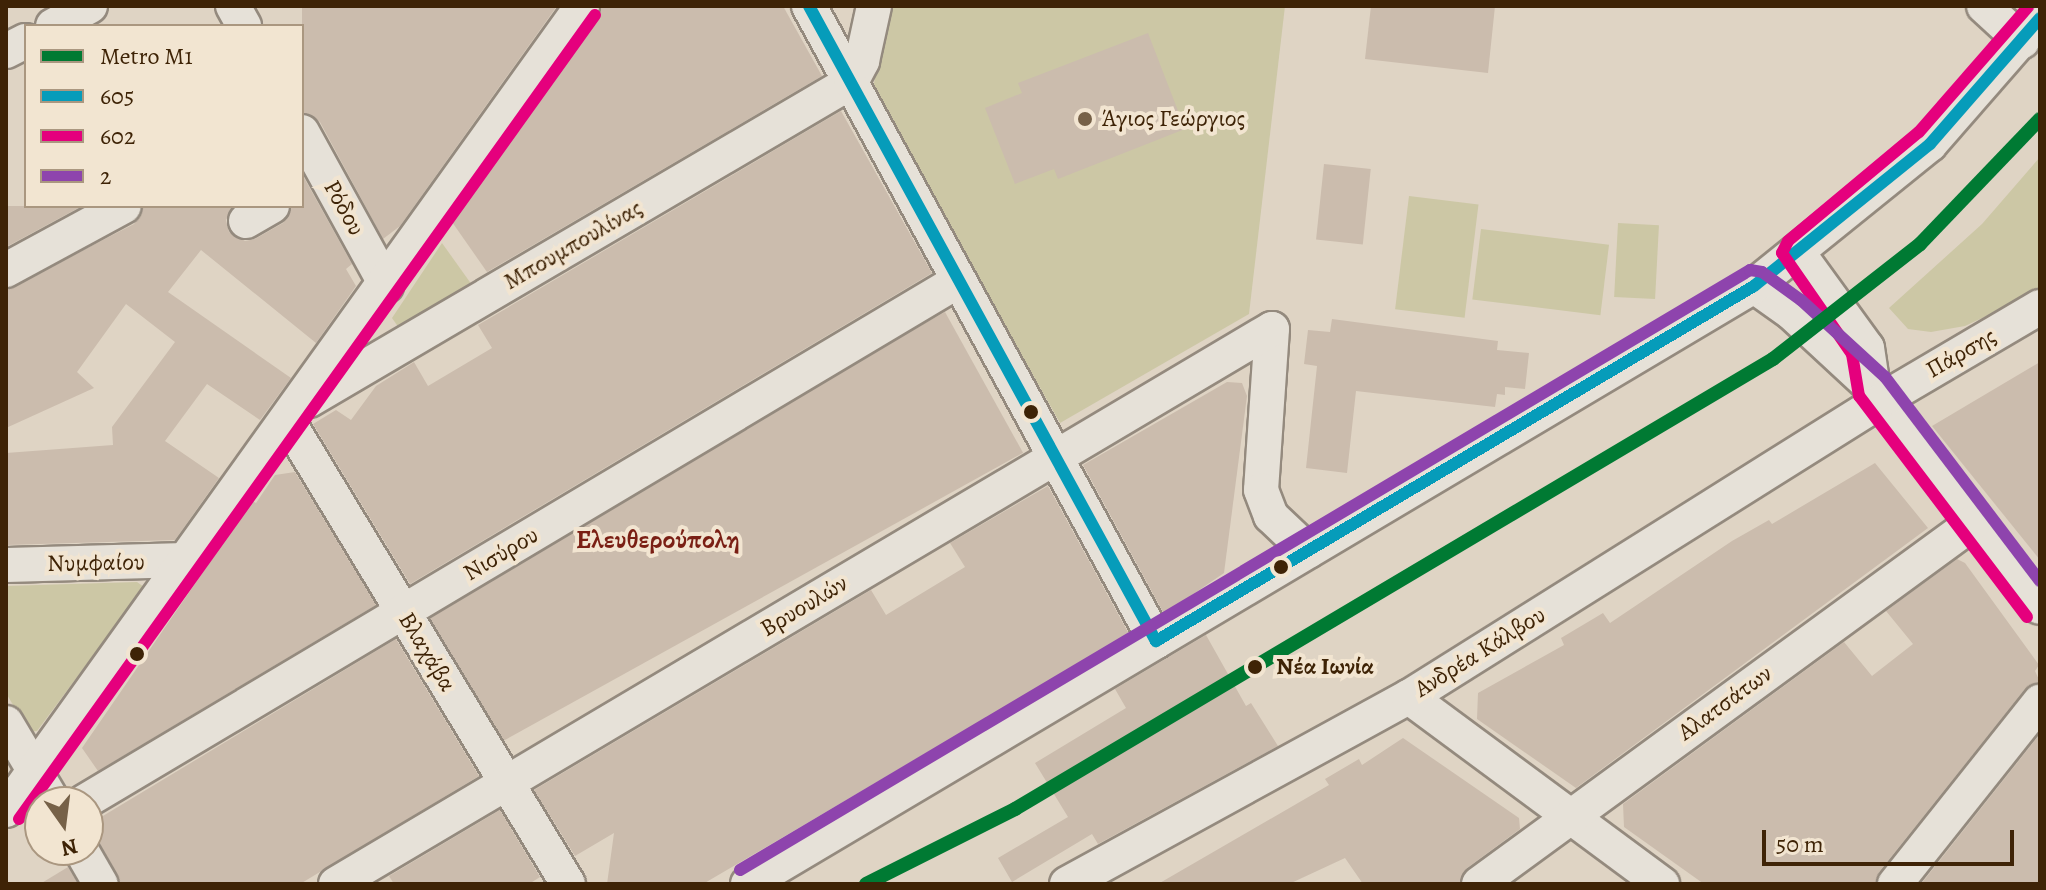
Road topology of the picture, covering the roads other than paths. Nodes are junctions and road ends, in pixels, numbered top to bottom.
1 (233, 6) edge
2 (582, 6) edge
3 (809, 6) edge
4 (874, 6) edge
5 (1984, 6) edge
6 (243, 24) edge
7 (2031, 30) edge
8 (24, 42) edge
9 (6, 51) edge
10 (851, 82) junction
11 (304, 140) edge
12 (314, 183) edge
13 (120, 208) edge
14 (1798, 253) junction
15 (6, 270) edge
16 (958, 281) junction
17 (386, 285) junction
18 (1754, 286) junction
19 (2040, 307) edge
20 (1878, 394) junction
21 (291, 414) junction
22 (1055, 458) junction
23 (1973, 523) junction
24 (1308, 551) junction
25 (186, 560) junction
26 (6, 565) edge
27 (2040, 607) edge
28 (403, 612) junction
29 (1156, 641) junction
30 (1409, 697) junction
31 (2040, 702) edge
32 (6, 723) edge
33 (35, 771) junction
34 (507, 783) junction
35 (44, 786) edge
36 (104, 790) edge
37 (6, 810) edge
38 (1571, 817) junction
39 (90, 866) edge
40 (101, 884) edge
41 (336, 884) edge
42 (568, 884) edge
43 (748, 884) edge
44 (1067, 884) edge
45 (1479, 884) edge
46 (1662, 884) edge
47 (1895, 884) edge

1 - 6 street
2 - 17 street, Νυμφαίου
3 - 10 street
4 - 10 street
5 - 7 street
7 - 14 street
8 - 9 street
10 - 16 street
10 - 21 street, Μπουμπουλίνας
11 - 12 street, Ρόδου
12 - 17 street, Ρόδου
13 - 15 street
14 - 18 street
14 - 20 street
16 - 22 street
16 - 28 street, Νισύρου
17 - 21 street, Νυμφαίου
18 - 20 street
18 - 24 street
19 - 20 street, Πάρσης
20 - 23 street
20 - 30 street, Ανδρέα Κάλβου
21 - 25 street, Νυμφαίου
21 - 28 street, Βλαχάβα
22 - 24 street, Βρυουλών
22 - 29 street
22 - 34 street, Βρυουλών
23 - 27 street
23 - 38 street, Αλατσάτων
24 - 29 street
25 - 26 street, Νυμφαίου
25 - 33 street, Νυμφαίου
28 - 34 street, Βλαχάβα
28 - 36 street, Νισύρου
29 - 43 street
30 - 38 street
30 - 44 street, Ανδρέα Κάλβου
31 - 47 street
32 - 33 street
33 - 35 street
33 - 37 street, Νυμφαίου
34 - 41 street, Βρυουλών
34 - 42 street, Βλαχάβα
38 - 45 street, Αλατσάτων
38 - 46 street
39 - 40 street

